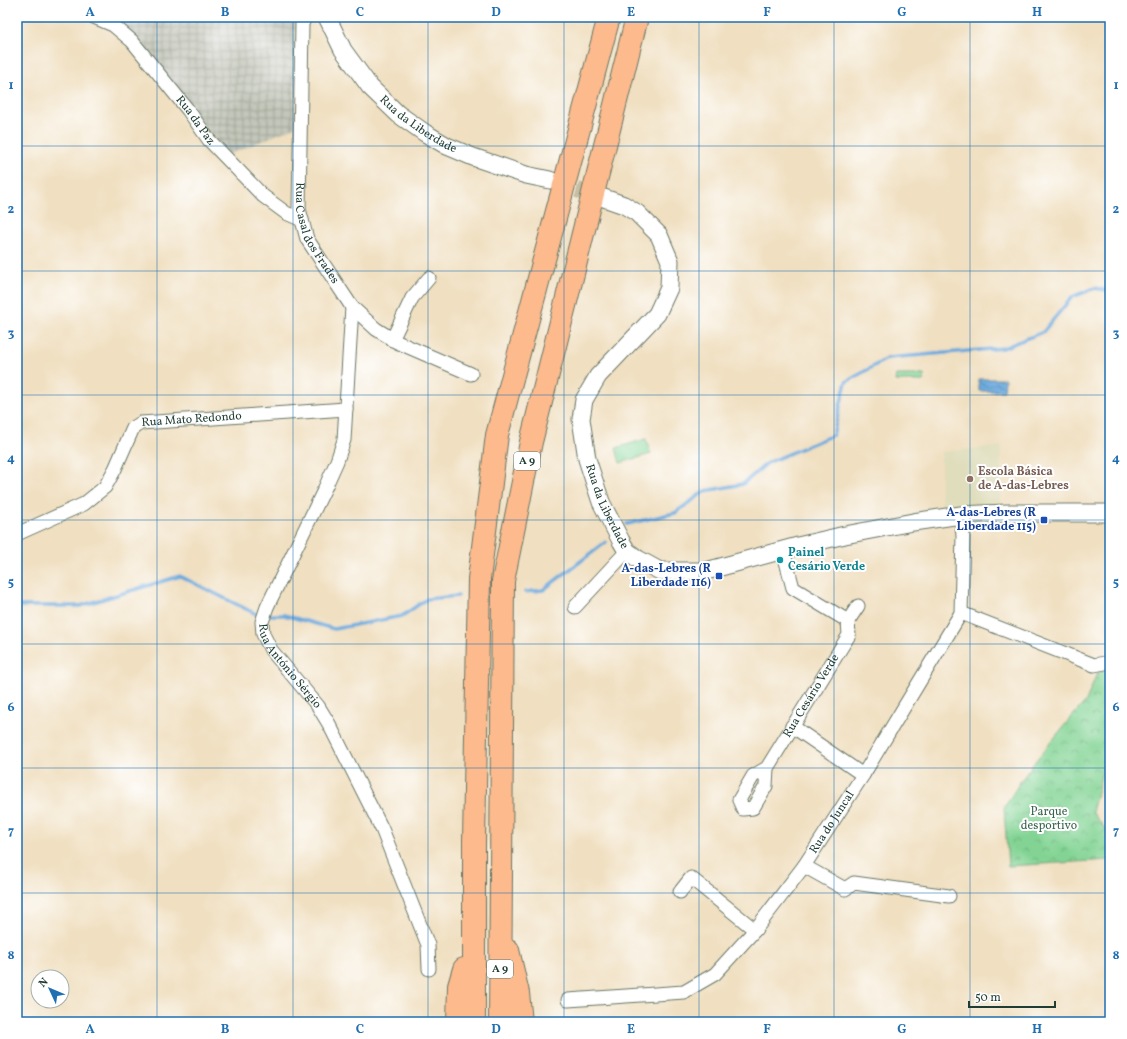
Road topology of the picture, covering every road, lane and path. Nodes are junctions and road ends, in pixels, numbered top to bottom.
1 (94, 17) edge
2 (305, 17) edge
3 (327, 17) edge
4 (609, 17) edge
5 (637, 17) edge
6 (550, 180) tunnel mouth
7 (604, 198) tunnel mouth
8 (302, 220) junction
9 (429, 278) dead end
10 (352, 307) junction
11 (392, 340) junction
12 (471, 374) dead end
13 (346, 409) junction
14 (1110, 512) edge
15 (961, 515) junction
16 (17, 534) edge
17 (783, 550) junction
18 (627, 551) junction
19 (858, 606) dead end
20 (575, 607) dead end
21 (961, 613) junction
22 (848, 621) junction
23 (1110, 662) edge
24 (792, 726) junction
25 (767, 768) dead end
26 (863, 775) junction
27 (804, 866) junction
28 (680, 892) dead end
29 (949, 896) dead end
30 (500, 916) junction
31 (755, 930) junction
32 (474, 933) junction
33 (429, 969) dead end
34 (568, 1000) dead end
35 (458, 1022) edge
36 (474, 1022) edge
37 (500, 1022) edge
38 (521, 1022) edge

1 - 8 street, Rua da Paz
2 - 8 street, Rua Casal dos Frades
3 - 6 street, Rua da Liberdade
4 - 32 highway, A 9
5 - 30 highway, A 9
7 - 18 street, Rua da Liberdade
8 - 10 street, Rua Casal dos Frades
9 - 11 street
10 - 11 street, Rua Casal dos Frades
10 - 13 street, Rua António Sérgio
11 - 12 street, Rua Casal dos Frades
13 - 16 street, Rua Mato Redondo
13 - 33 street, Rua António Sérgio
14 - 15 street, Rua da Liberdade
15 - 17 street, Rua da Liberdade
15 - 21 street, Rua do Juncal
17 - 18 street, Rua da Liberdade
17 - 22 street
18 - 20 street
19 - 22 street, Rua Cesário Verde
21 - 23 street
21 - 26 street, Rua do Juncal
22 - 24 street, Rua Cesário Verde
24 - 25 street, Rua Cesário Verde
24 - 26 street
26 - 27 street, Rua do Juncal
27 - 29 street
27 - 31 street, Rua do Juncal
28 - 31 street
30 - 37 highway, A 9
30 - 38 highway
31 - 34 street, Rua do Juncal
32 - 35 highway
32 - 36 highway, A 9

